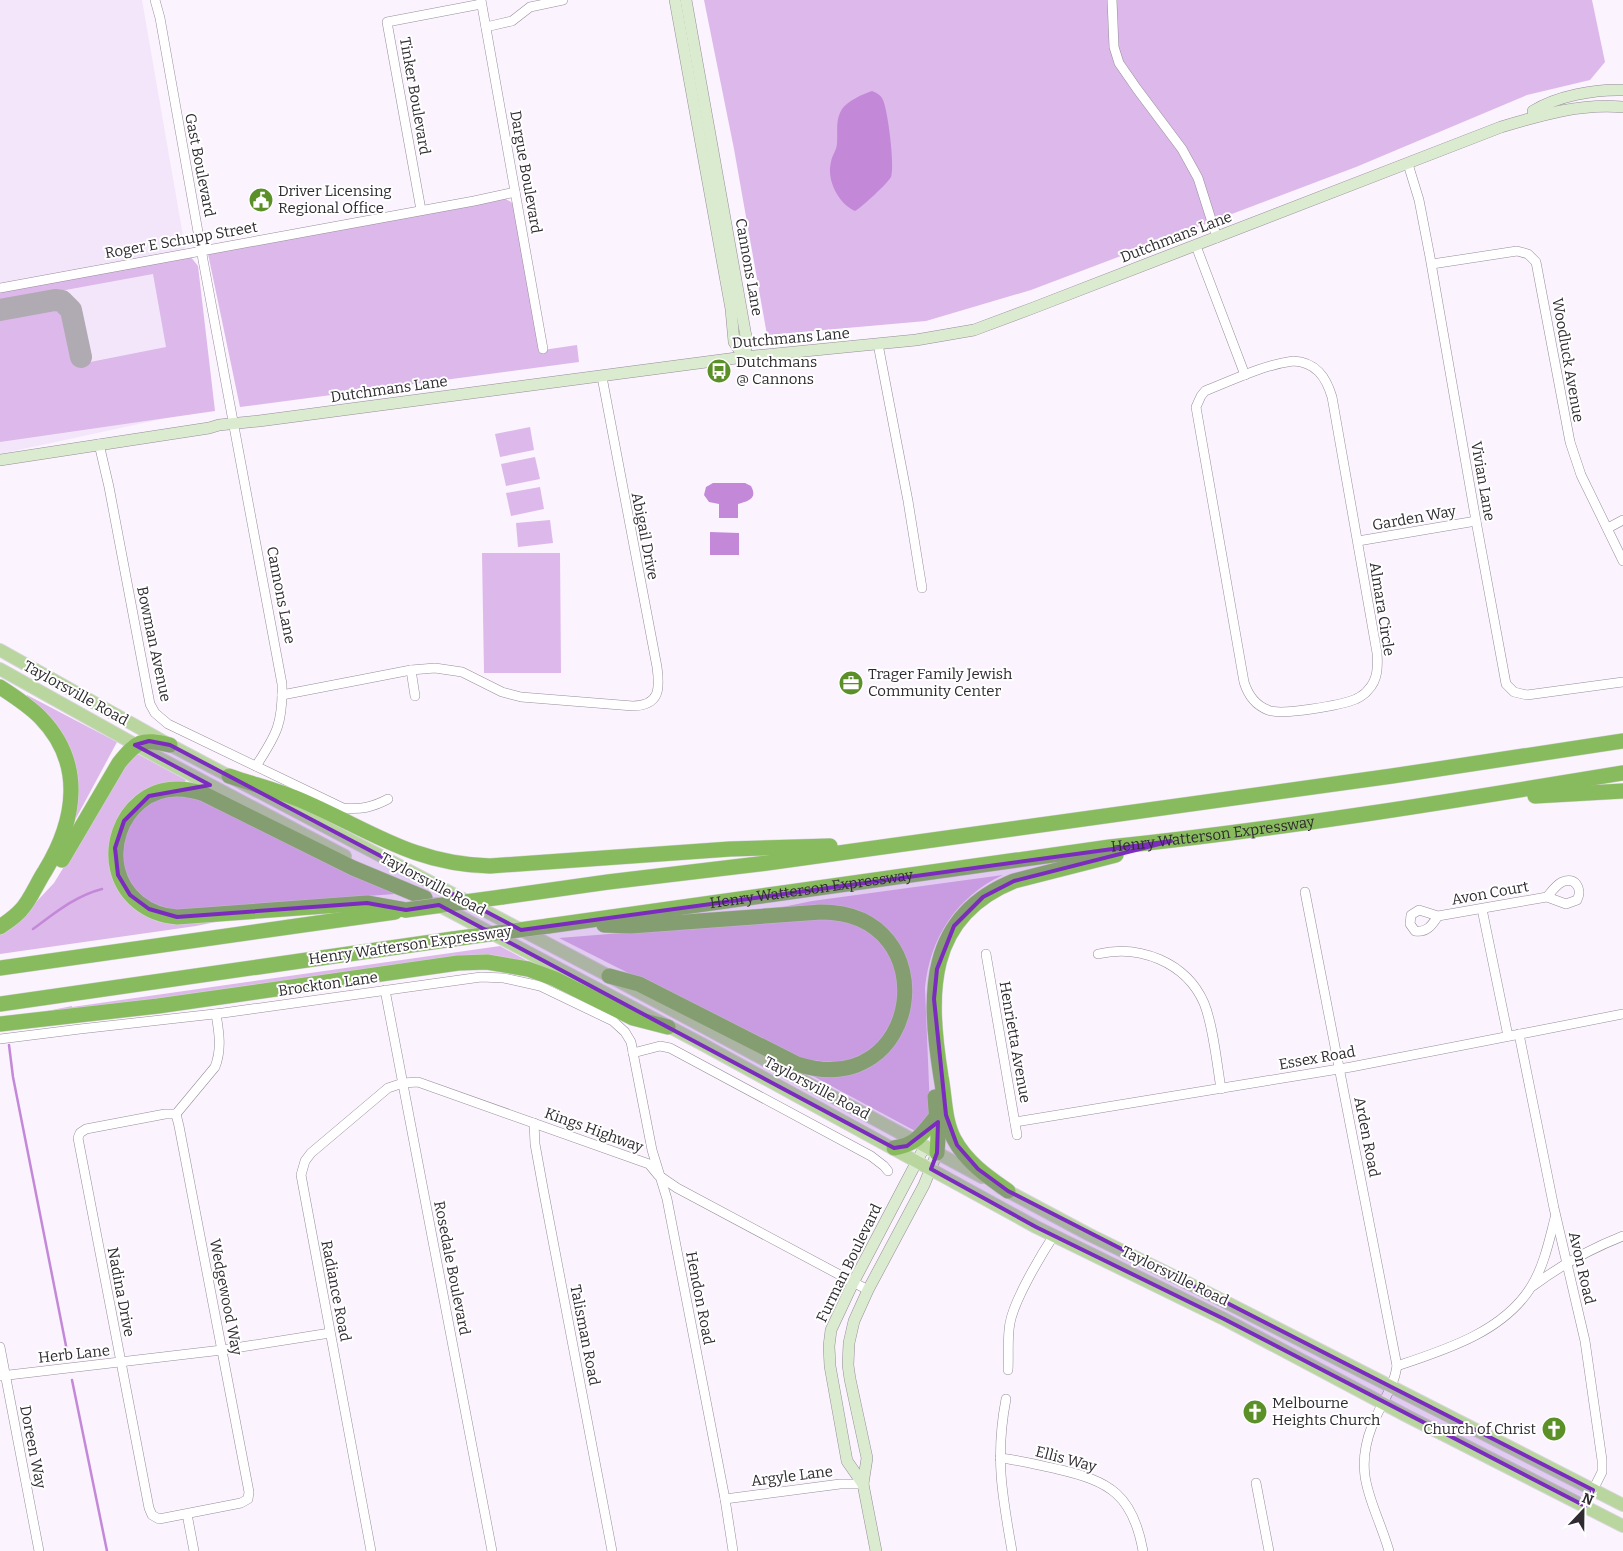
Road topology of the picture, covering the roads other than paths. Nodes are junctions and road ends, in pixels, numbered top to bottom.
1 (155, 0) edge
2 (563, 0) edge
3 (675, 0) edge
4 (686, 0) edge
5 (1112, 0) edge
6 (481, 2) edge
7 (486, 27) junction
8 (1623, 90) edge
9 (1623, 107) edge
10 (1522, 120) junction
11 (1408, 164) junction
12 (515, 192) junction
13 (421, 210) junction
14 (1217, 238) junction
15 (1196, 246) junction
16 (202, 250) junction
17 (1432, 264) junction
18 (0, 288) edge
19 (878, 344) junction
20 (543, 349) dead end
21 (744, 357) junction
22 (1245, 375) junction
23 (602, 377) junction
24 (234, 424) junction
25 (99, 444) junction
26 (0, 460) edge
27 (1623, 520) edge
28 (1476, 521) junction
29 (1608, 528) junction
30 (1358, 541) junction
31 (1623, 561) edge
32 (922, 588) dead end
33 (3, 654) edge
34 (0, 669) edge
35 (410, 670) junction
36 (1623, 682) edge
37 (0, 687) edge
38 (282, 695) junction
39 (415, 696) dead end
40 (1623, 741) edge
41 (135, 745) junction
42 (170, 745) junction
43 (256, 766) junction
44 (1623, 773) edge
45 (229, 776) junction
46 (1623, 791) edge
47 (388, 799) dead end
48 (1451, 802) junction
49 (1170, 841) junction
50 (901, 845) junction
51 (1305, 892) dead end
52 (30, 894) junction
53 (1547, 897) dead end
54 (425, 898) junction
55 (1482, 909) junction
56 (406, 910) junction
57 (1438, 916) dead end
58 (555, 925) junction
59 (0, 927) edge
60 (986, 954) dead end
61 (1098, 954) dead end
62 (0, 968) edge
63 (609, 976) junction
64 (385, 990) junction
65 (0, 1004) edge
66 (216, 1014) junction
67 (1623, 1014) edge
68 (0, 1024) edge
69 (668, 1027) junction
70 (1519, 1034) junction
71 (1508, 1036) junction
72 (0, 1040) edge
73 (937, 1052) junction
74 (633, 1053) junction
75 (1340, 1068) junction
76 (404, 1082) junction
77 (1221, 1089) junction
78 (176, 1114) junction
79 (936, 1117) junction
80 (1015, 1122) junction
81 (534, 1123) junction
82 (1017, 1135) dead end
83 (925, 1147) junction
84 (894, 1148) junction
85 (916, 1161) junction
86 (931, 1169) junction
87 (888, 1172) dead end
88 (658, 1175) junction
89 (1008, 1192) junction
90 (1556, 1216) junction
91 (1054, 1235) junction
92 (1623, 1236) edge
93 (1568, 1262) junction
94 (853, 1283) junction
95 (1531, 1288) junction
96 (868, 1290) junction
97 (330, 1333) junction
98 (0, 1348) edge
99 (222, 1350) junction
100 (121, 1363) junction
101 (1397, 1366) junction
102 (1008, 1370) dead end
103 (3, 1376) edge
104 (1391, 1387) junction
105 (1006, 1399) dead end
106 (1383, 1404) junction
107 (1000, 1458) junction
108 (1256, 1483) dead end
109 (863, 1484) junction
110 (1593, 1490) junction
111 (725, 1499) junction
112 (1623, 1505) edge
113 (1585, 1506) junction
114 (187, 1514) junction
115 (1623, 1526) edge
116 (39, 1551) edge
117 (194, 1551) edge
118 (372, 1551) edge
119 (492, 1551) edge
120 (612, 1551) edge
121 (733, 1551) edge
122 (876, 1551) edge
123 (1012, 1551) edge
124 (1144, 1551) edge
125 (1269, 1551) edge
126 (1388, 1551) edge

1 - 16 street, Gast Boulevard
2 - 7 street
3 - 21 main road, Cannons Lane
4 - 21 main road, Cannons Lane
5 - 14 street
6 - 7 street, Dargue Boulevard
6 - 13 street, Tinker Boulevard
7 - 12 street, Dargue Boulevard
8 - 10 main road
9 - 10 main road
10 - 11 main road, Dutchmans Lane
11 - 14 main road, Dutchmans Lane
11 - 17 street, Vivian Lane
12 - 13 street, Roger E Schupp Street
12 - 20 street, Dargue Boulevard
13 - 16 street, Roger E Schupp Street
14 - 15 main road, Dutchmans Lane
15 - 19 main road, Dutchmans Lane
15 - 22 street
16 - 18 street, Roger E Schupp Street
16 - 24 street, Gast Boulevard
17 - 28 street, Vivian Lane
17 - 29 street, Woodluck Avenue
19 - 21 main road, Dutchmans Lane
19 - 32 street
21 - 23 main road, Dutchmans Lane
22 - 30 street, Almara Circle
22 - 30 street, Almara Circle
23 - 24 main road, Dutchmans Lane
23 - 35 street, Abigail Drive
24 - 25 main road, Dutchmans Lane
24 - 38 street, Cannons Lane
25 - 26 main road, Dutchmans Lane
25 - 43 street, Bowman Avenue
27 - 29 street
28 - 30 street, Garden Way
28 - 36 street, Vivian Lane
29 - 31 street, Woodluck Avenue
33 - 42 main road, Taylorsville Road
34 - 41 main road, Taylorsville Road
35 - 38 street
35 - 39 street
37 - 52 highway
38 - 43 street, Cannons Lane
40 - 50 highway, Henry Watterson Expressway
41 - 42 highway
41 - 52 highway
41 - 54 main road, Taylorsville Road
42 - 45 main road, Taylorsville Road
43 - 47 street, Bowman Avenue
44 - 48 highway, Henry Watterson Expressway
45 - 50 highway
45 - 63 main road, Taylorsville Road
46 - 48 highway
48 - 49 highway, Henry Watterson Expressway
49 - 58 highway, Henry Watterson Expressway
49 - 73 highway
50 - 56 highway, Henry Watterson Expressway, bridge
51 - 75 street, Arden Road
52 - 59 highway
53 - 55 street, Avon Court
54 - 56 highway
54 - 69 main road, Taylorsville Road
55 - 57 street, Avon Court
55 - 71 street
56 - 62 highway, Henry Watterson Expressway
58 - 63 highway
58 - 65 highway, Henry Watterson Expressway, bridge
60 - 80 street, Henrietta Avenue
61 - 77 street
63 - 83 main road, Taylorsville Road
64 - 66 street, Brockton Lane
64 - 74 street, Brockton Lane
64 - 76 street, Rosedale Boulevard
66 - 72 street, Brockton Lane
66 - 78 street
67 - 70 street, Essex Road
68 - 69 highway
69 - 84 main road, Taylorsville Road
70 - 71 street, Essex Road
70 - 90 street, Avon Road
71 - 75 street, Essex Road
73 - 79 highway
73 - 89 highway
74 - 87 street
74 - 88 street, Hendon Road
75 - 77 street, Essex Road
75 - 101 street, Arden Road
76 - 81 street, Kings Highway
76 - 97 street, Radiance Road
76 - 119 street, Rosedale Boulevard
77 - 80 street, Essex Road
78 - 99 street, Wedgewood Way
78 - 100 street, Nadina Drive
79 - 83 highway
79 - 83 highway
80 - 82 street, Henrietta Avenue
81 - 88 street, Kings Highway
81 - 120 street, Talisman Road
83 - 84 highway
83 - 85 main road, Furman Boulevard
83 - 86 main road, Furman Boulevard
83 - 89 main road, Taylorsville Road
84 - 85 main road, Taylorsville Road
85 - 86 main road, Taylorsville Road
85 - 94 main road, Furman Boulevard
86 - 91 main road, Taylorsville Road
86 - 96 main road, Furman Boulevard
88 - 94 street, Kings Highway
88 - 111 street, Hendon Road
89 - 104 main road, Taylorsville Road
90 - 93 street, Avon Road
90 - 95 street
91 - 102 street
91 - 106 main road, Taylorsville Road
92 - 93 street
93 - 95 street
93 - 110 street, Avon Road
94 - 96 street, Kings Highway
94 - 109 main road, Furman Boulevard
95 - 101 street
96 - 109 main road, Furman Boulevard
97 - 99 street, Herb Lane
97 - 118 street, Radiance Road
98 - 103 street, Doreen Way
99 - 100 street, Herb Lane
99 - 114 street, Wedgewood Way
100 - 103 street, Herb Lane
100 - 114 street, Nadina Drive
101 - 104 street, Arden Road
103 - 116 street, Doreen Way
104 - 106 street, Arden Road
104 - 110 main road, Taylorsville Road
105 - 107 street
106 - 113 main road, Taylorsville Road
106 - 126 street, Arden Road
107 - 123 street
107 - 124 street, Ellis Way
108 - 125 street
109 - 111 street, Argyle Lane
109 - 122 main road, Furman Boulevard
110 - 112 main road, Taylorsville Road
110 - 113 street, Avon Road
111 - 121 street, Hendon Road
113 - 115 main road, Taylorsville Road
114 - 117 street

